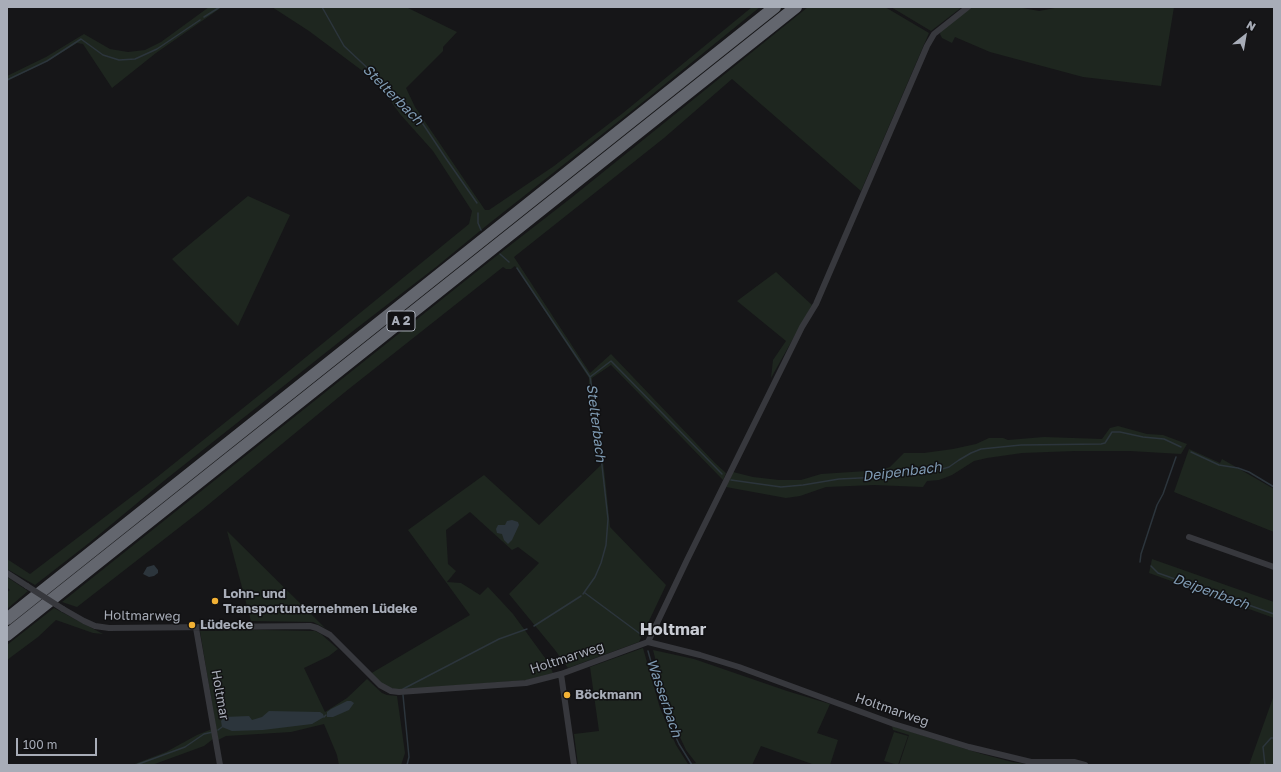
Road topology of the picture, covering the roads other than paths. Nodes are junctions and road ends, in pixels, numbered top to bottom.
1 (775, 7) edge
2 (796, 7) edge
3 (968, 7) edge
4 (1189, 537) dead end
5 (1274, 567) edge
6 (7, 573) edge
7 (7, 619) edge
8 (196, 628) junction
9 (7, 635) edge
10 (648, 642) junction
11 (561, 674) junction
12 (220, 765) edge
13 (574, 765) edge
14 (1085, 765) edge

1 - 7 highway, A 2
2 - 9 highway, A 2
3 - 10 street
4 - 5 street
6 - 8 street, Holtmarweg, bridge
8 - 11 street, Holtmarweg
8 - 12 street, Holtmar
10 - 11 street, Holtmarweg
10 - 14 street, Holtmarweg
11 - 13 street

